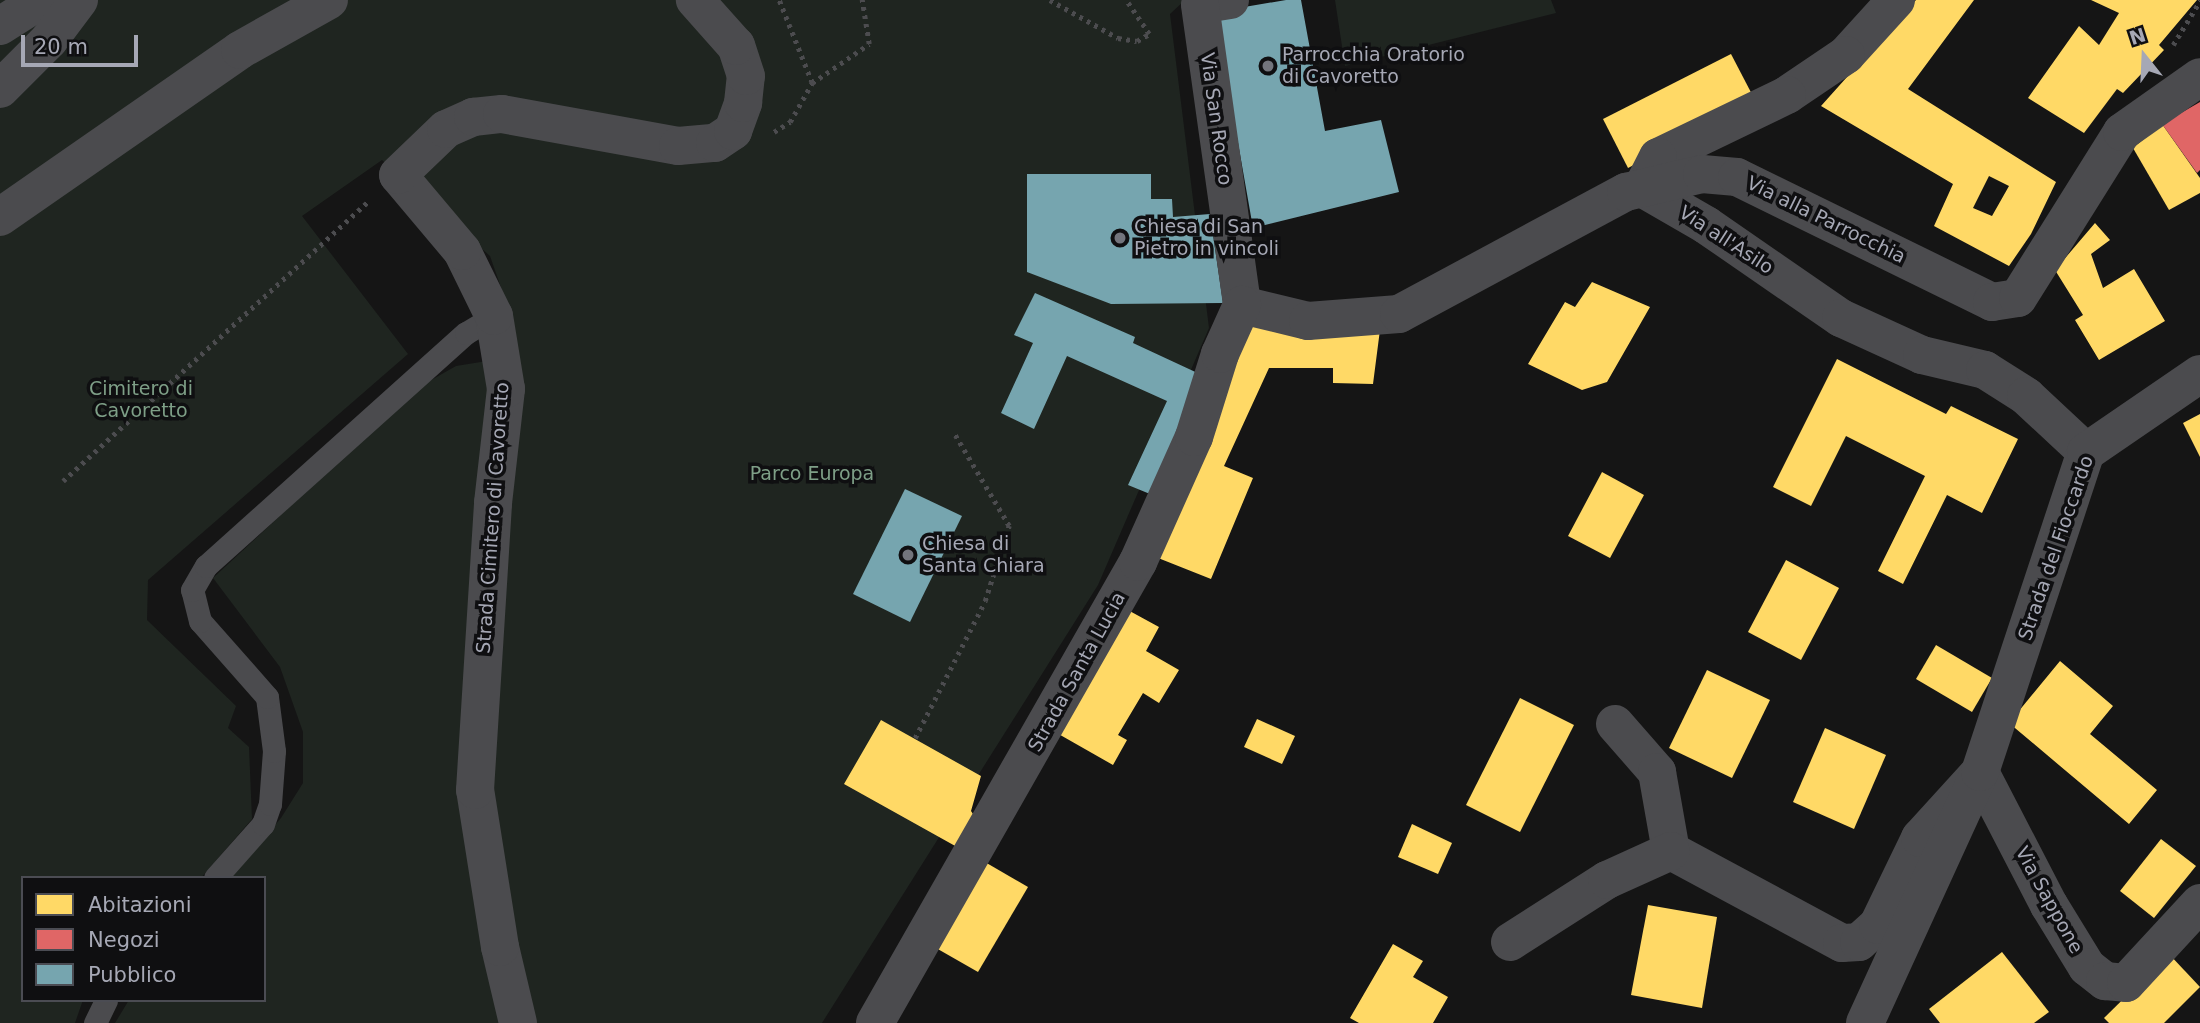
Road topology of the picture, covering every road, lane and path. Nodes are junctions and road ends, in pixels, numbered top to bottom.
1 (41, 0) edge
2 (79, 0) edge
3 (329, 0) edge
4 (695, 0) edge
5 (862, 0) edge
6 (1050, 0) edge
7 (1126, 0) edge
8 (1230, 0) edge
9 (1896, 0) edge
10 (0, 26) edge
11 (2200, 77) edge
12 (811, 83) dead end
13 (0, 89) edge
14 (398, 175) junction
15 (1642, 188) junction
16 (0, 217) edge
17 (1242, 304) junction
18 (494, 316) junction
19 (2200, 374) edge
20 (955, 435) dead end
21 (2086, 452) junction
22 (63, 481) dead end
23 (1615, 724) dead end
24 (915, 738) dead end
25 (1980, 772) junction
26 (1671, 851) junction
27 (217, 876) edge
28 (2200, 903) edge
29 (1510, 942) dead end
30 (105, 1002) edge
31 (95, 1023) edge
32 (518, 1023) edge
33 (876, 1023) edge
34 (1865, 1023) edge

1 - 10 street
2 - 13 street
3 - 16 street
4 - 14 street
5 - 12 path
6 - 7 path
8 - 17 street, Via San Rocco
9 - 15 street
11 - 15 street, Via alla Parrocchia
14 - 18 street, Strada Cimitero di Cavoretto
14 - 22 path
15 - 17 street, Via alla Parrocchia
15 - 21 street, Via all'Asilo
17 - 33 street, Strada Santa Lucia
18 - 27 lane
18 - 32 street, Strada Cimitero di Cavoretto
19 - 21 street, Strada del Fioccardo
20 - 24 path
21 - 25 street, Strada del Fioccardo
23 - 26 street
25 - 26 street, Strada del Fioccardo
25 - 28 street, Via Sappone
25 - 34 street, Strada del Fioccardo
26 - 29 street
30 - 31 lane

